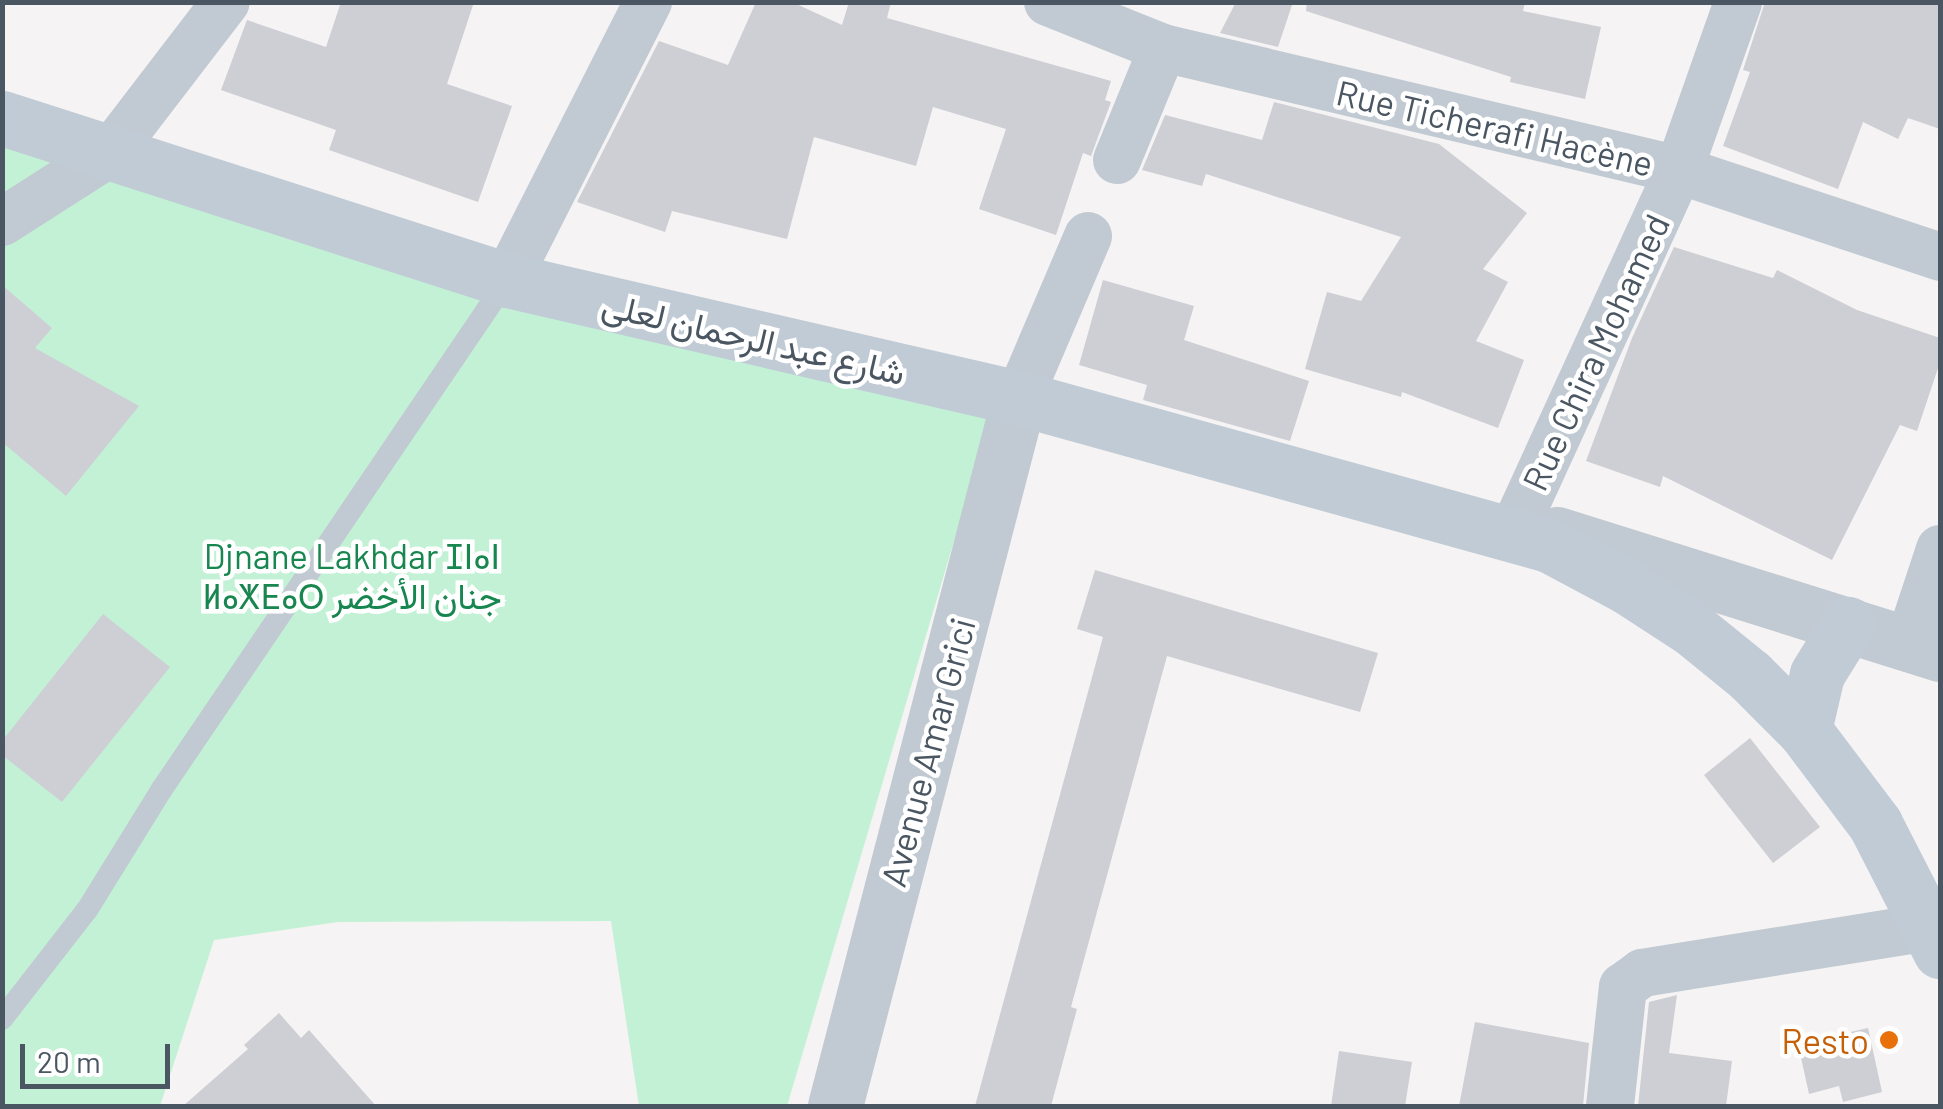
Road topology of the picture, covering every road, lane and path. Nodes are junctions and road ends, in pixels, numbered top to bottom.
1 (226, 2) edge
2 (648, 2) edge
3 (1048, 2) edge
4 (1738, 2) edge
5 (1163, 48) junction
6 (2, 118) edge
7 (110, 154) junction
8 (1118, 160) dead end
9 (1679, 170) junction
10 (2, 222) edge
11 (1088, 236) dead end
12 (1940, 256) edge
13 (508, 280) junction
14 (1019, 398) junction
15 (1513, 532) junction
16 (1940, 549) edge
17 (1848, 624) junction
18 (1925, 649) edge
19 (1804, 730) junction
20 (1935, 939) edge
21 (2, 1019) edge
22 (835, 1106) edge
23 (1610, 1106) edge

1 - 7 street
2 - 13 street
3 - 5 street, Rue Ticherafi Hacène
4 - 9 street, Rue Chira Mohamed
5 - 8 street
5 - 9 street, Rue Ticherafi Hacène
6 - 7 main road, شارع عبد الرحمان لعلى
7 - 10 street
7 - 13 main road, شارع عبد الرحمان لعلى
9 - 12 street, Rue Ticherafi Hacène
9 - 15 street, Rue Chira Mohamed
11 - 14 street
13 - 14 main road, شارع عبد الرحمان لعلى
13 - 21 lane
14 - 15 main road, شارع عبد الرحمان لعلى
14 - 22 street, Avenue Amar Grici
15 - 17 street
15 - 19 main road, شارع عبد الرحمان لعلى
16 - 18 street
17 - 18 street
17 - 19 main road
19 - 20 main road, شارع عبد الرحمان لعلى
20 - 23 street

